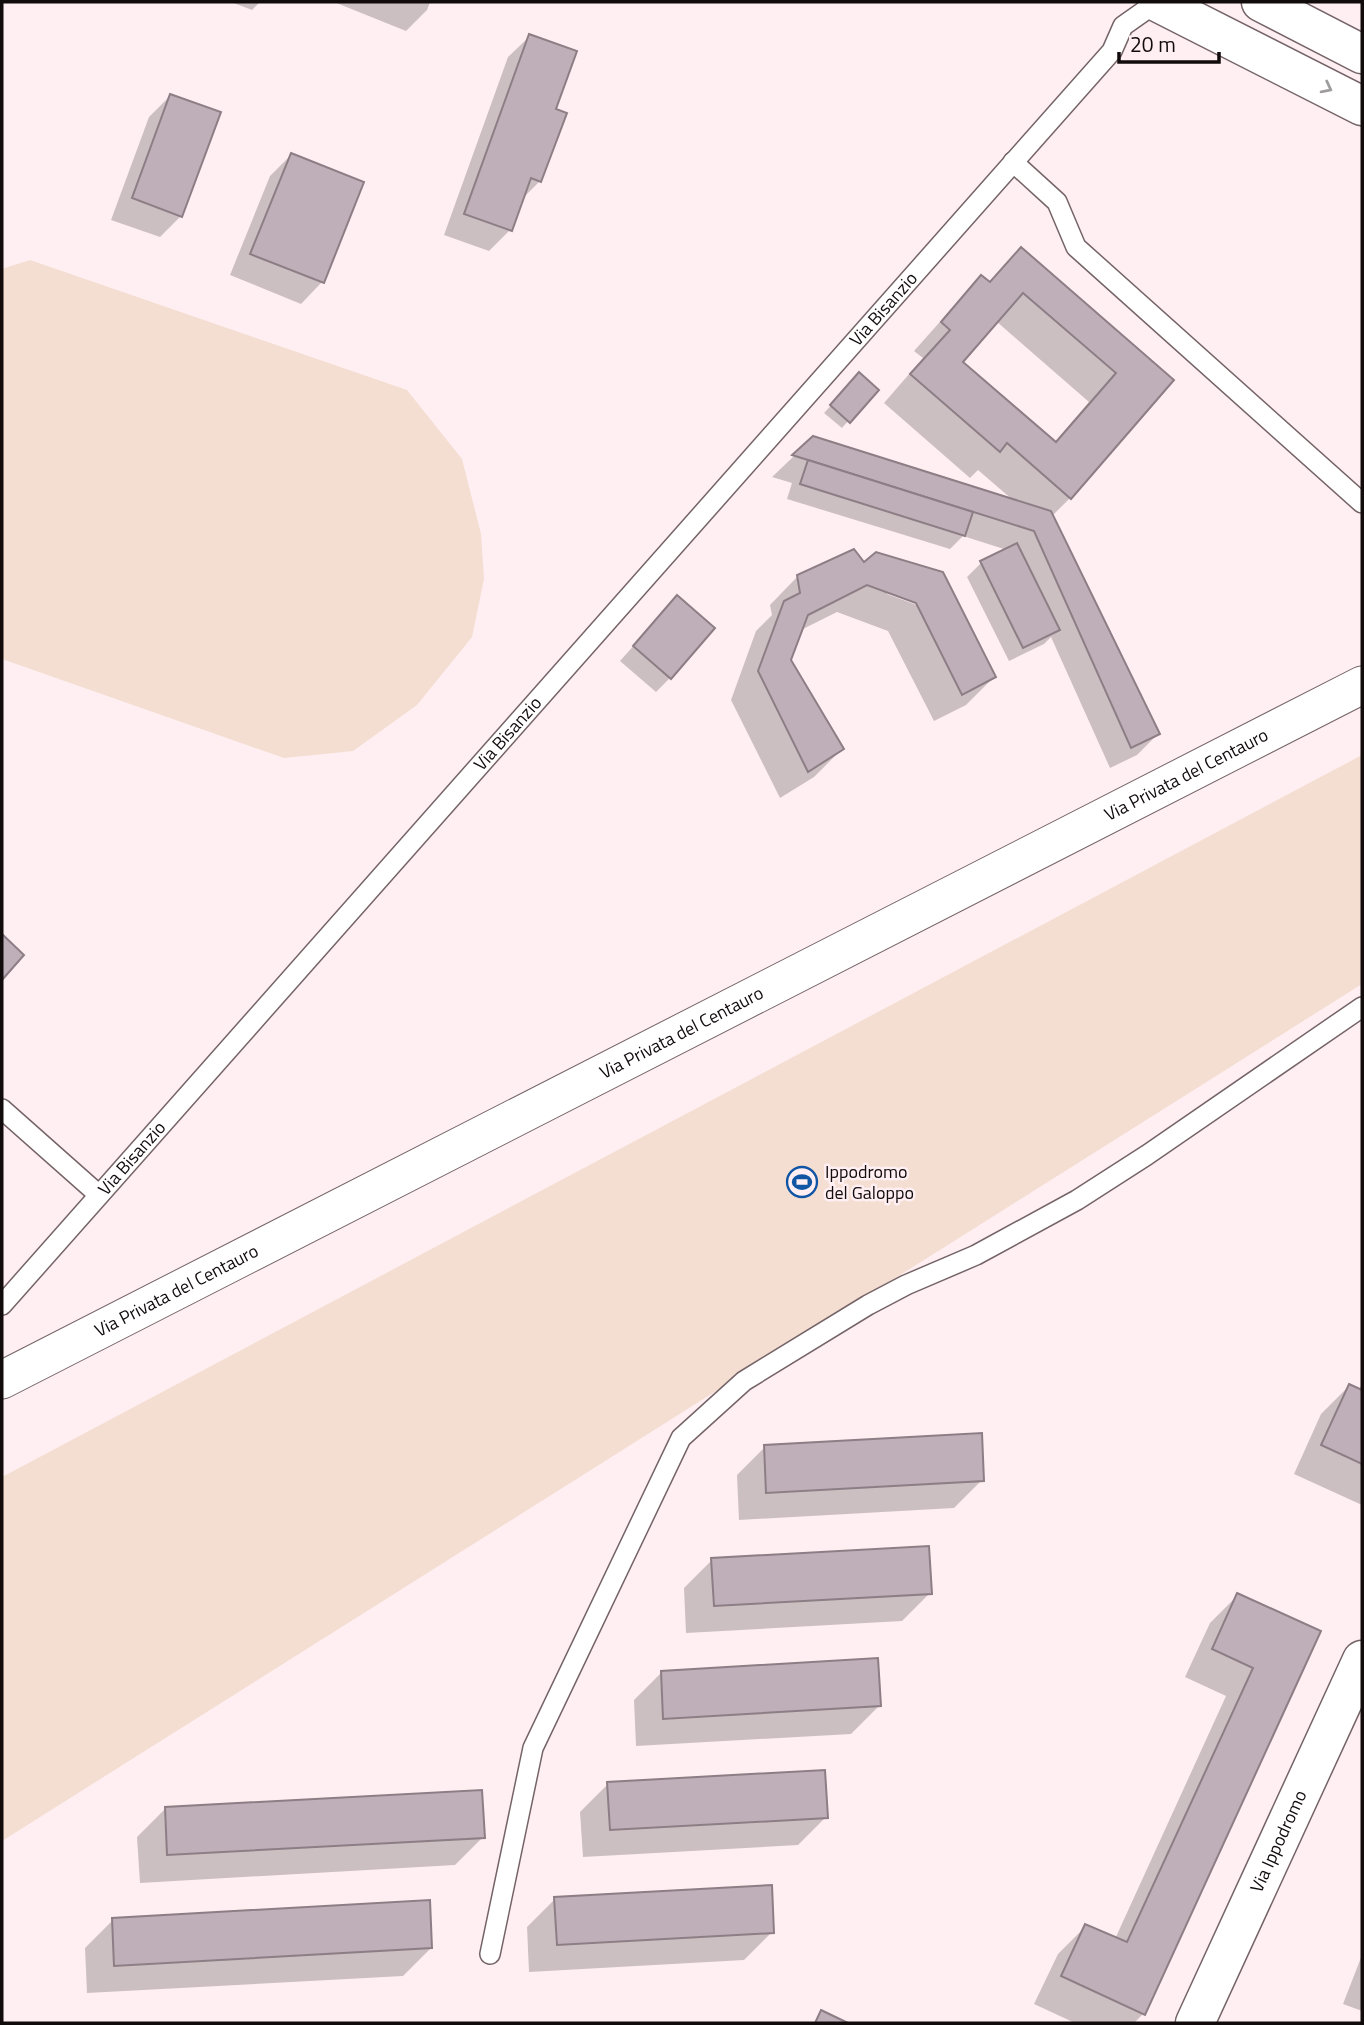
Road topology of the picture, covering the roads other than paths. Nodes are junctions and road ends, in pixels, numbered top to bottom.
1 (1157, 2) edge
2 (1261, 2) edge
3 (1362, 54) edge
4 (1362, 106) edge
5 (1013, 162) junction
6 (1362, 503) edge
7 (1362, 685) edge
8 (1362, 1007) edge
9 (2, 1109) edge
10 (99, 1195) junction
11 (2, 1305) edge
12 (2, 1380) edge
13 (1362, 1660) edge
14 (491, 1954) dead end
15 (1195, 2023) edge

1 -> 4 street
1 - 5 lane, Via Bisanzio
2 - 3 street
5 - 6 lane
5 - 10 lane, Via Bisanzio
7 - 12 street, Via Privata del Centauro
8 - 14 lane
9 - 10 lane
10 - 11 lane, Via Bisanzio
13 - 15 street, Via Ippodromo

